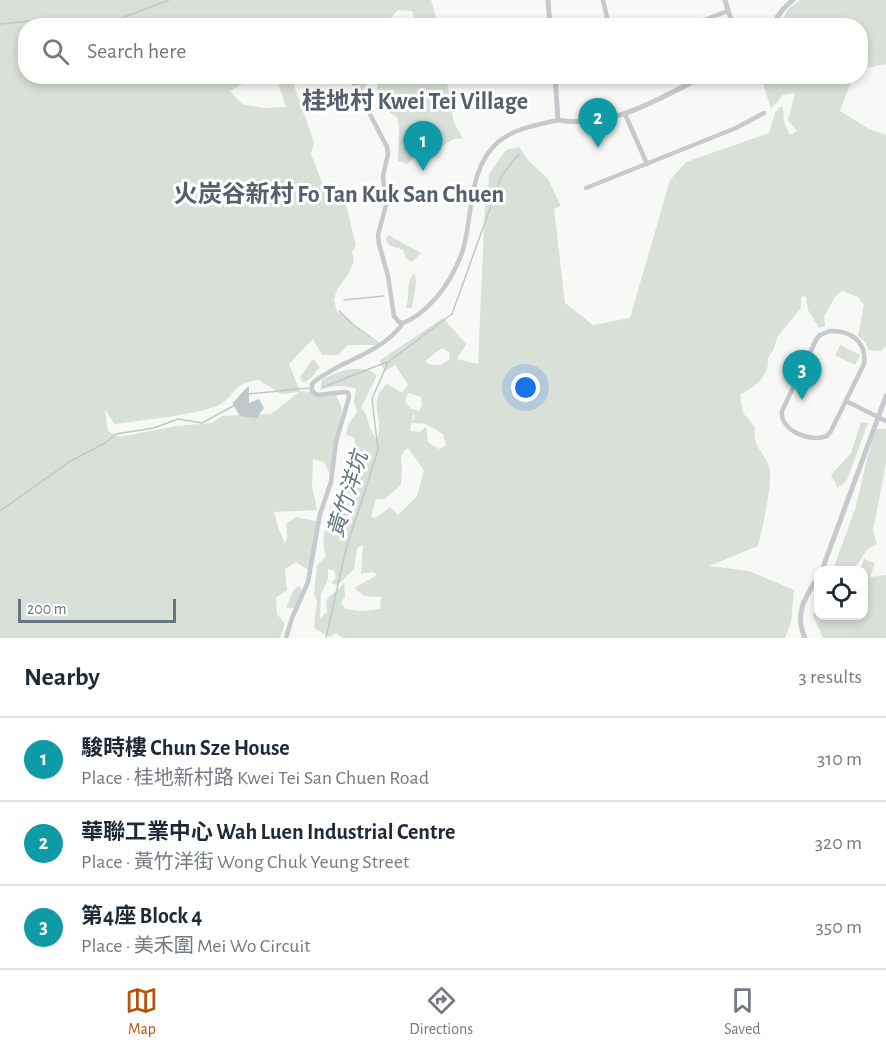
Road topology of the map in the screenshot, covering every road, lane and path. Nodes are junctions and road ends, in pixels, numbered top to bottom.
1 (548, 0) edge
2 (603, 0) edge
3 (725, 0) edge
4 (793, 0) edge
5 (728, 10) junction
6 (549, 18) edge
7 (607, 18) edge
8 (708, 18) edge
9 (730, 18) edge
10 (777, 18) edge
11 (354, 84) edge
12 (556, 84) edge
13 (687, 84) edge
14 (764, 113) dead end
15 (625, 114) junction
16 (558, 120) junction
17 (647, 164) junction
18 (586, 188) dead end
19 (404, 323) junction
20 (886, 396) edge
21 (846, 401) junction
22 (877, 416) junction
23 (886, 421) edge
24 (823, 566) edge
25 (814, 584) edge
26 (286, 638) edge
27 (805, 638) edge

1 - 6 street
2 - 7 street
3 - 5 street
4 - 10 street
5 - 8 street
5 - 9 street
11 - 19 street
12 - 16 street
13 - 15 street
14 - 17 street
15 - 16 street
15 - 17 street
16 - 19 street
17 - 18 street
19 - 26 street
20 - 22 street
21 - 21 street
21 - 22 street
22 - 23 street
22 - 24 street
25 - 27 street

